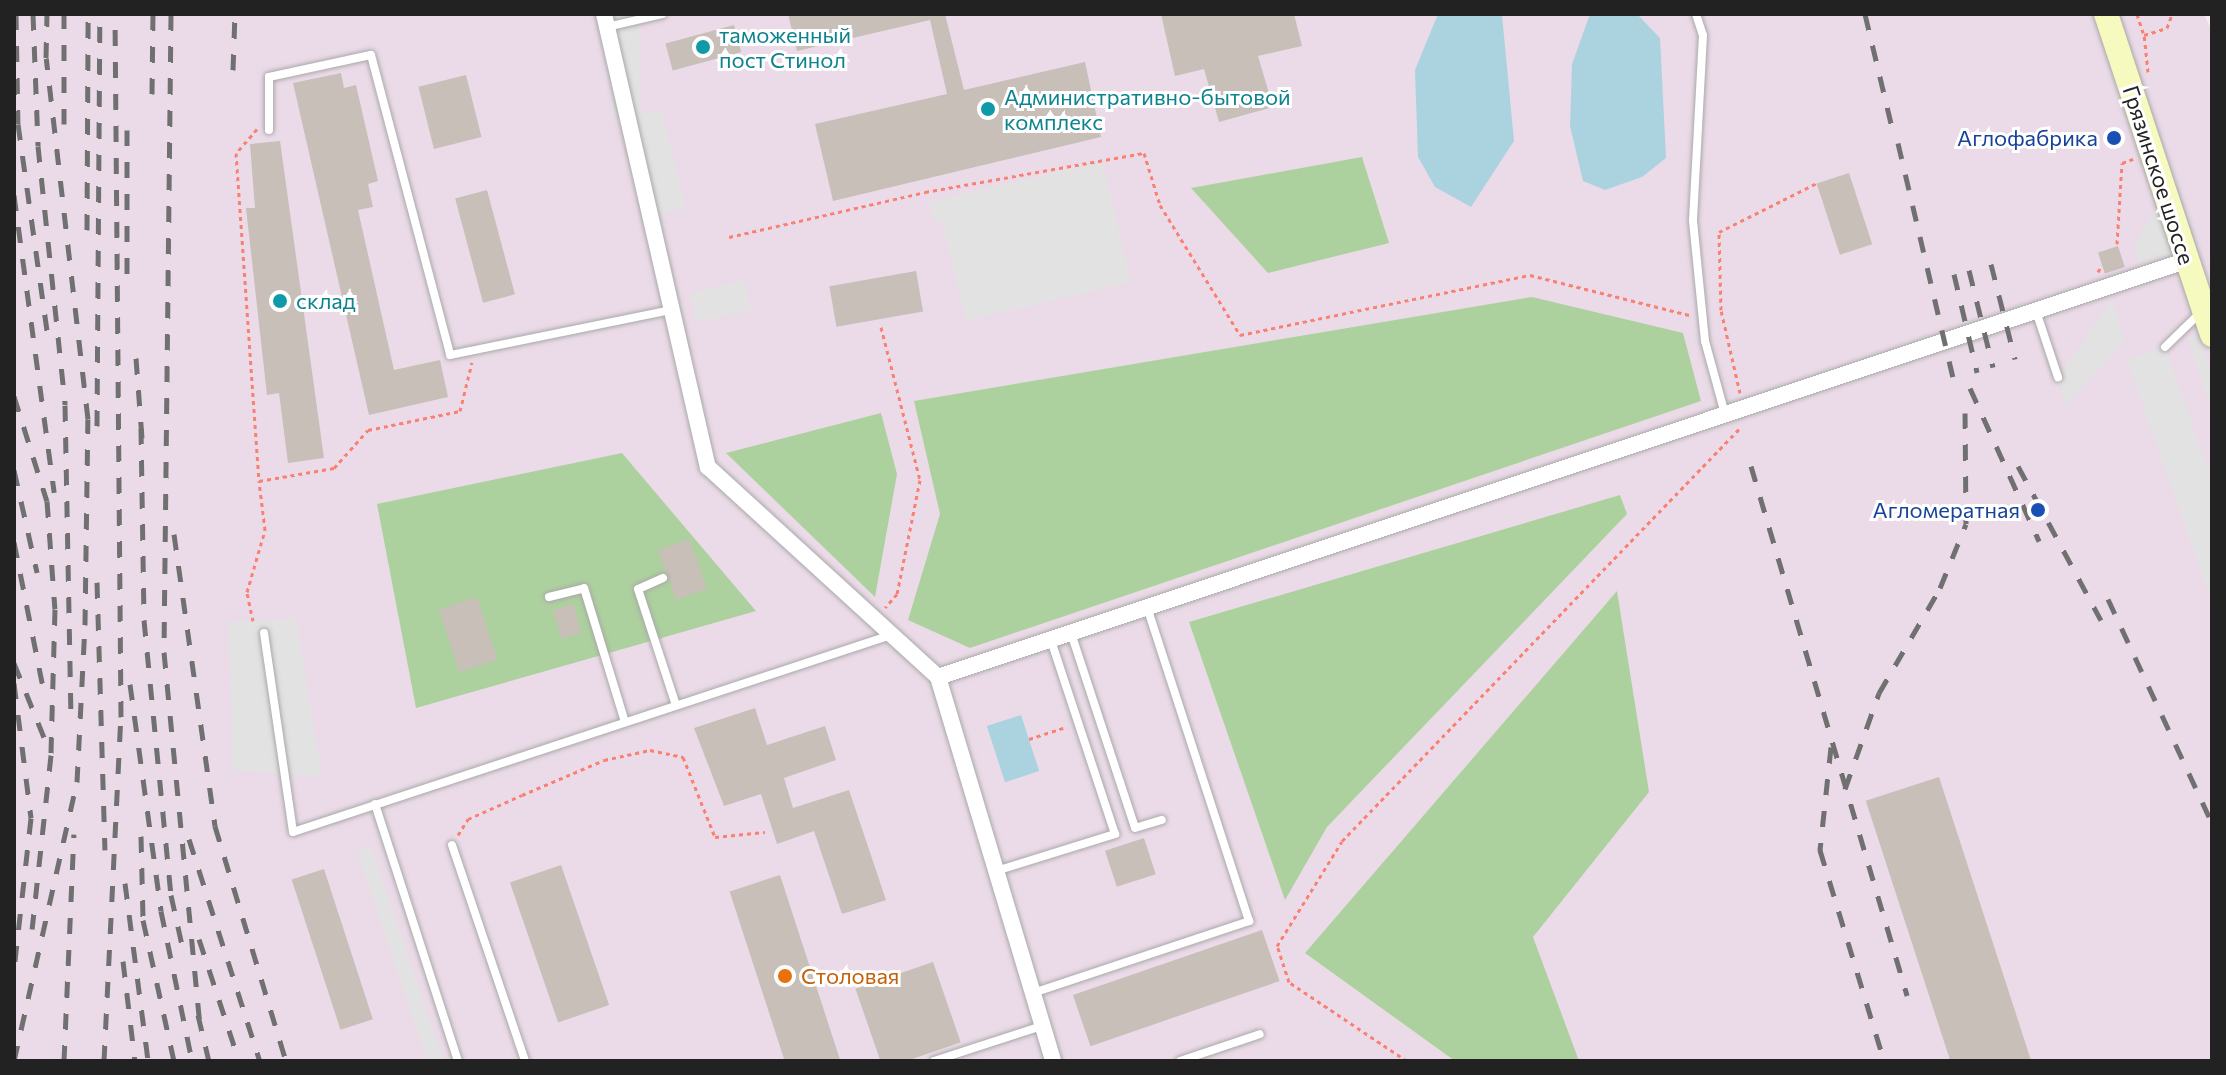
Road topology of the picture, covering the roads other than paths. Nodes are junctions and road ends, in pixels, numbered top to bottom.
1 (663, 14) edge
2 (1696, 14) edge
3 (2106, 14) edge
4 (606, 20) edge
5 (269, 130) dead end
6 (2188, 260) junction
7 (2203, 309) junction
8 (672, 310) junction
9 (2036, 311) junction
10 (2212, 335) edge
11 (2165, 347) dead end
12 (2058, 377) dead end
13 (1725, 414) junction
14 (663, 578) dead end
15 (549, 597) dead end
16 (1146, 607) junction
17 (264, 633) dead end
18 (1071, 633) junction
19 (892, 635) junction
20 (1051, 640) junction
21 (938, 677) junction
22 (676, 705) junction
23 (625, 722) junction
24 (375, 804) junction
25 (1162, 820) dead end
26 (452, 845) road end
27 (996, 871) junction
28 (1033, 993) junction
29 (1043, 1025) junction
30 (1260, 1034) dead end
31 (458, 1061) edge
32 (525, 1061) edge
33 (934, 1061) edge
34 (1052, 1061) edge
35 (1180, 1061) edge

1 - 4 lane
2 - 13 lane
3 - 6 main road, Грязинское шоссе
4 - 8 street
5 - 8 lane
6 - 7 main road, Грязинское шоссе
6 - 9 street
7 - 10 main road, Грязинское шоссе
7 - 11 lane
8 - 19 street
9 - 12 lane
9 - 13 street
13 - 16 street
14 - 22 lane
15 - 23 lane
16 - 18 street
16 - 28 lane
17 - 24 lane
18 - 20 street
18 - 25 lane
19 - 21 street
19 - 22 lane
20 - 21 street
20 - 27 lane
21 - 27 street
22 - 23 lane
23 - 24 lane
24 - 31 lane
26 - 32 lane
27 - 28 street
28 - 29 street
29 - 33 lane
29 - 34 street
30 - 35 lane

